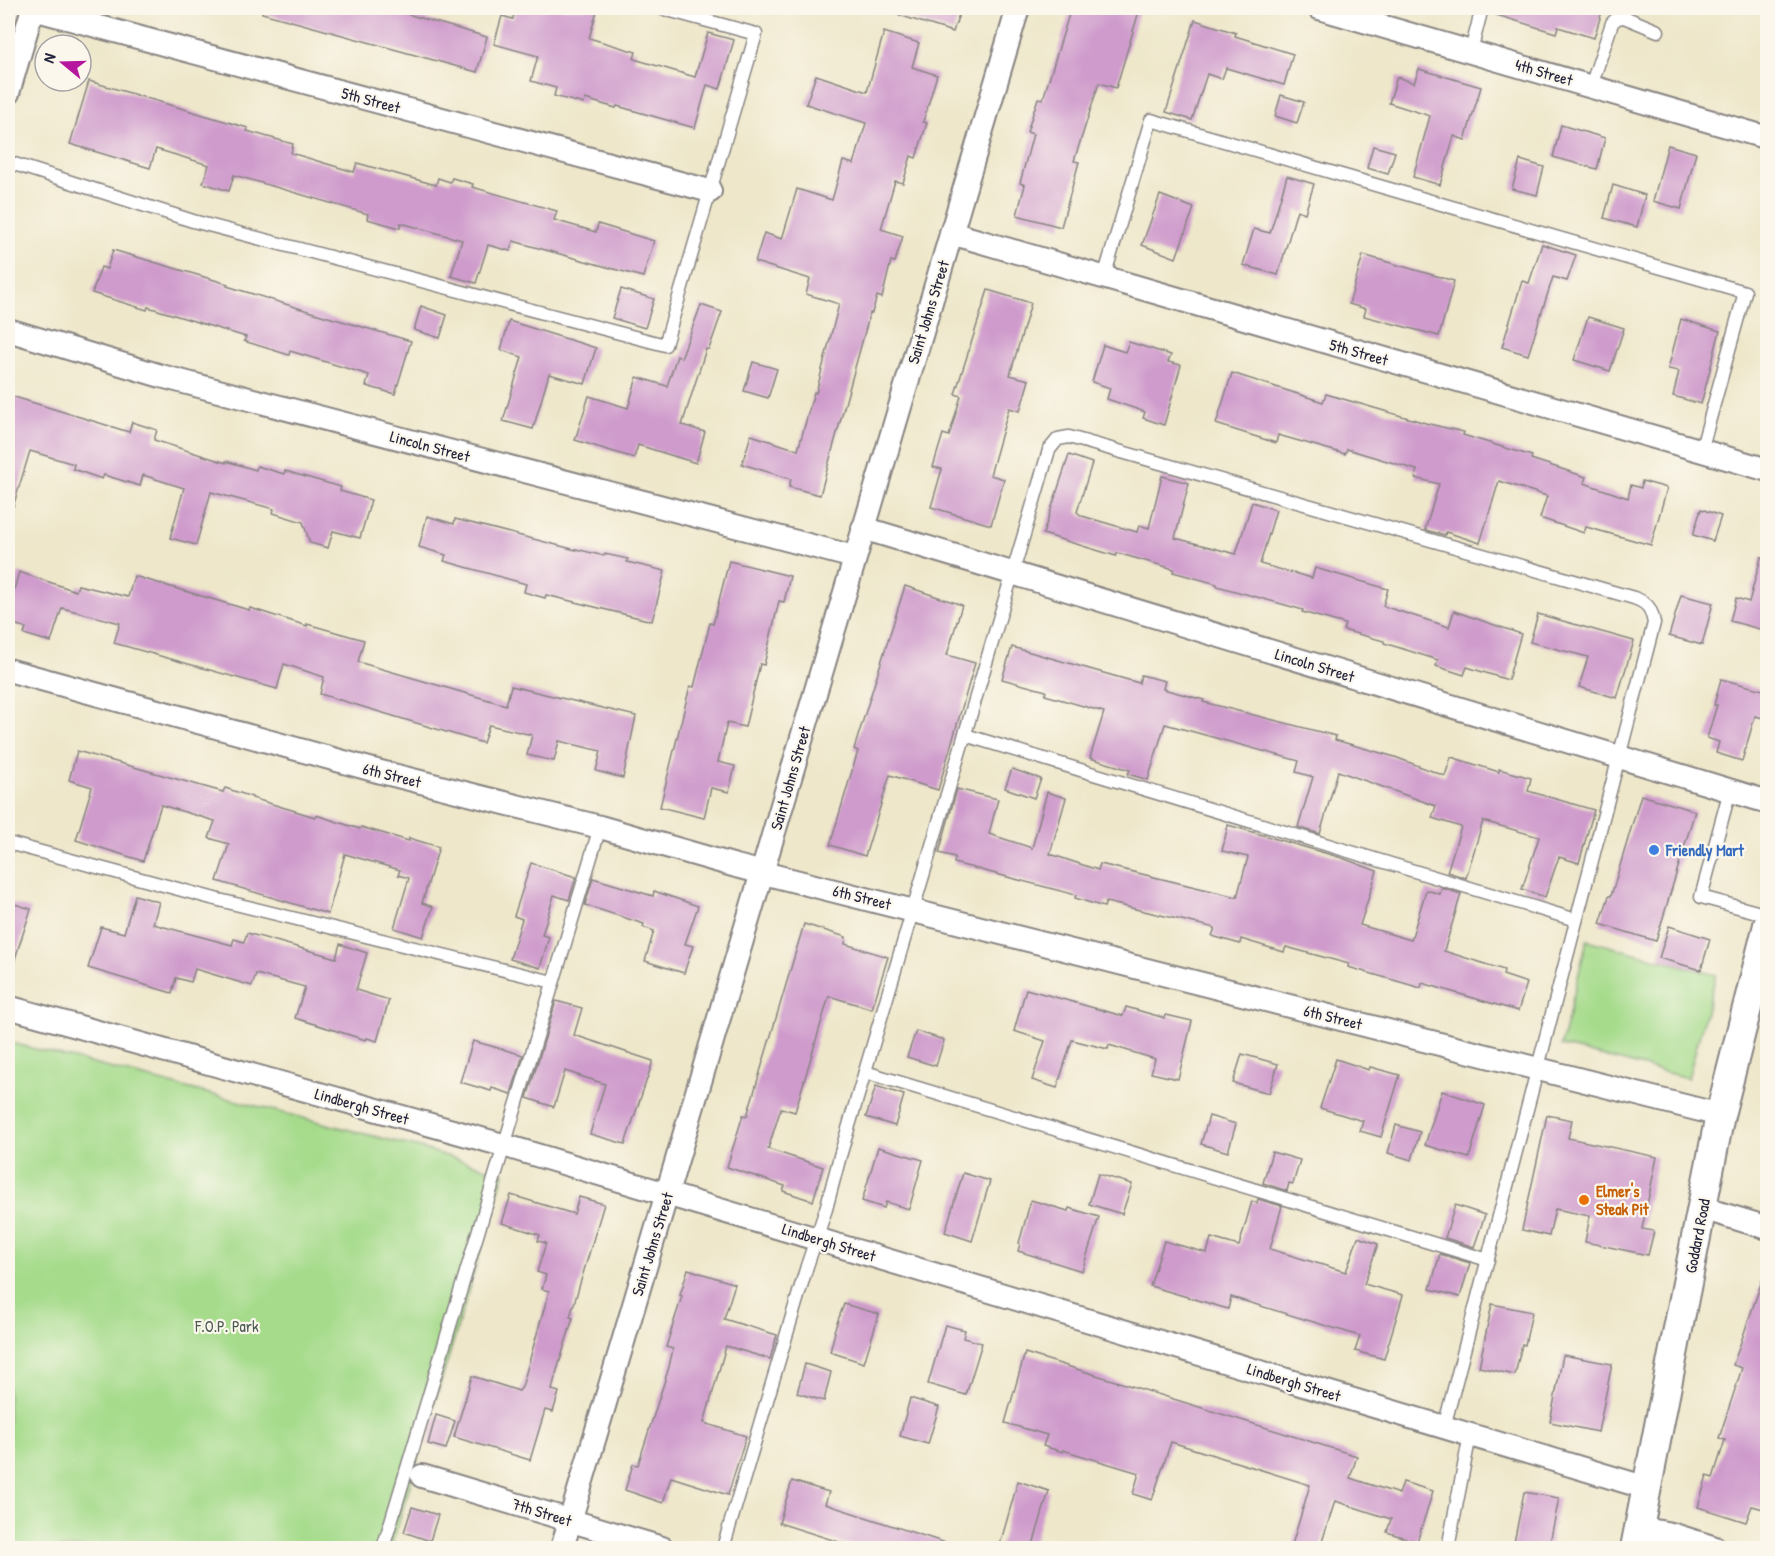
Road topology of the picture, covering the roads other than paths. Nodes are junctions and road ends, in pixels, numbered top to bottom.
1 (33, 8) edge
2 (660, 8) edge
3 (1018, 8) edge
4 (1320, 8) edge
5 (1482, 8) edge
6 (1658, 31) dead end
7 (1471, 51) junction
8 (1591, 86) junction
9 (8, 93) edge
10 (1767, 138) edge
11 (8, 162) edge
12 (710, 191) junction
13 (951, 233) junction
14 (1104, 278) junction
15 (8, 330) edge
16 (1701, 451) junction
17 (1767, 470) edge
18 (863, 528) junction
19 (854, 557) junction
20 (1012, 573) junction
21 (8, 670) edge
22 (965, 735) junction
23 (1619, 757) junction
24 (1730, 790) junction
25 (1767, 802) edge
26 (600, 827) junction
27 (8, 843) edge
28 (762, 872) junction
29 (913, 909) junction
30 (1767, 915) edge
31 (1576, 921) junction
32 (1767, 925) edge
33 (553, 982) junction
34 (8, 1007) edge
35 (1538, 1068) junction
36 (865, 1072) junction
37 (1720, 1115) junction
38 (503, 1145) junction
39 (668, 1194) junction
40 (1702, 1208) junction
41 (1767, 1228) edge
42 (816, 1239) junction
43 (1488, 1260) junction
44 (1444, 1427) junction
45 (1470, 1435) junction
46 (422, 1476) dead end
47 (1647, 1488) junction
48 (570, 1521) junction
49 (1637, 1538) edge
50 (383, 1548) edge
51 (562, 1548) edge
52 (662, 1548) edge
53 (723, 1548) edge
54 (1448, 1548) edge
55 (1715, 1548) edge

1 - 9 street
1 - 12 street, 5th Street
2 - 12 lane
3 - 13 street, Saint Johns Street
4 - 7 street, 4th Street
5 - 7 lane
6 - 8 lane
7 - 8 street, 4th Street
8 - 10 street, 4th Street
11 - 12 lane
13 - 14 street, 5th Street
13 - 18 street, Saint Johns Street
14 - 16 street, 5th Street
14 - 16 lane
15 - 19 street, Lincoln Street
16 - 17 street, 5th Street
18 - 19 street, Saint Johns Street
18 - 20 street, Lincoln Street
19 - 28 street, Saint Johns Street
20 - 22 lane
20 - 23 street, Lincoln Street
20 - 23 lane
21 - 26 street, 6th Street
22 - 29 lane
22 - 31 lane
23 - 24 street, Lincoln Street
23 - 31 lane
24 - 25 street, Lincoln Street
24 - 30 lane
26 - 28 street, 6th Street
26 - 33 lane
27 - 33 lane
28 - 29 street, 6th Street
28 - 39 street, Saint Johns Street
29 - 35 street, 6th Street
29 - 36 lane
31 - 35 lane
32 - 37 street, Goddard Road
33 - 38 lane
34 - 38 street, Lindbergh Street
35 - 37 street, 6th Street
35 - 43 lane
36 - 42 lane
36 - 43 lane
37 - 40 street, Goddard Road
38 - 39 street, Lindbergh Street
38 - 50 lane
39 - 42 street, Lindbergh Street
39 - 48 street, Saint Johns Street
40 - 41 street
40 - 47 street, Goddard Road
42 - 44 street, Lindbergh Street
42 - 53 lane
43 - 44 lane
44 - 45 street, Lindbergh Street
45 - 47 street, Lindbergh Street
45 - 54 lane
46 - 48 street, 7th Street
47 - 49 street, Goddard Road
48 - 51 street, Saint Johns Street
48 - 52 street, 7th Street
49 - 55 street

